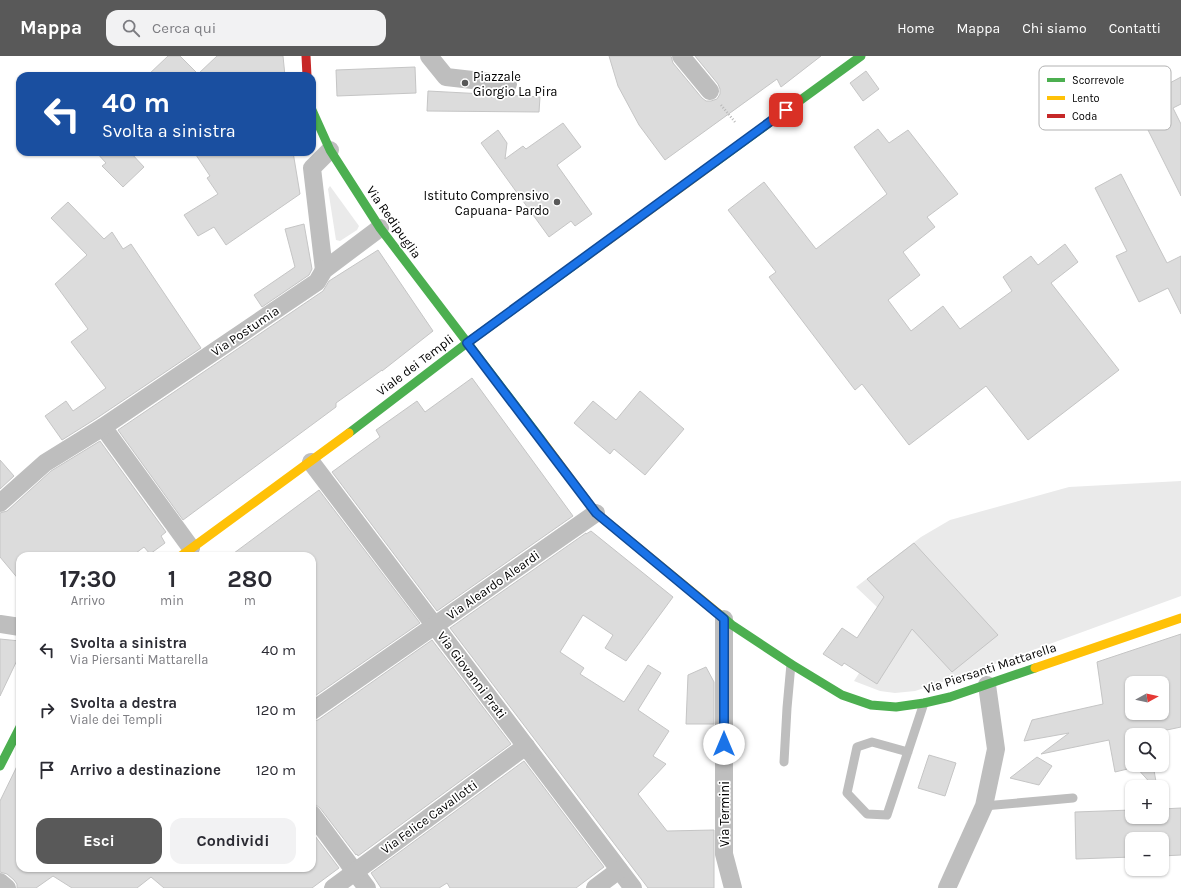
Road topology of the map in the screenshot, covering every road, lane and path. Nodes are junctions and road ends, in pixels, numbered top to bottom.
1 (306, 56) edge
2 (429, 56) edge
3 (680, 56) edge
4 (861, 56) edge
5 (307, 72) edge
6 (508, 84) dead end
7 (710, 91) joint
8 (316, 119) edge
9 (748, 138) junction
10 (330, 150) junction
11 (380, 228) junction
12 (324, 270) junction
13 (467, 343) junction
14 (103, 427) junction
15 (310, 462) junction
16 (0, 503) edge
17 (596, 513) junction
18 (186, 552) edge
19 (1181, 618) edge
20 (724, 619) junction
21 (0, 624) edge
22 (16, 626) edge
23 (435, 626) junction
24 (791, 664) junction
25 (987, 685) junction
26 (924, 703) junction
27 (316, 708) edge
28 (16, 735) edge
29 (526, 746) junction
30 (908, 752) junction
31 (784, 762) dead end
32 (0, 766) edge
33 (1073, 798) dead end
34 (984, 806) junction
35 (316, 819) edge
36 (619, 870) junction
37 (355, 872) junction
38 (0, 882) edge
39 (7, 888) edge
40 (333, 888) edge
41 (367, 888) edge
42 (595, 888) edge
43 (633, 888) edge
44 (733, 888) edge
45 (946, 888) edge

1 - 5 main road
2 - 6 street
3 - 7 street
4 - 9 main road, Viale dei Templi
7 - 9 path
8 - 10 main road, Via Redipuglia
9 - 13 main road, Viale dei Templi
10 - 11 main road, Via Redipuglia
10 - 12 street
11 - 12 street, Via Postumia
11 - 13 main road, Via Redipuglia
12 - 14 street, Via Postumia
13 - 15 main road, Viale dei Templi
13 - 17 main road, Via Piersanti Mattarella
14 - 16 street, Via Postumia
14 - 18 street
15 - 18 main road, Viale dei Templi
15 - 23 street, Via Giovanni Prati
17 - 20 main road, Via Piersanti Mattarella
17 - 23 street, Via Aleardo Aleardi
19 - 25 main road, Via Piersanti Mattarella
20 - 24 main road, Via Piersanti Mattarella
20 - 44 street, Via Termini
21 - 22 street
23 - 27 street, Via Aleardo Aleardi
23 - 29 street, Via Giovanni Prati
24 - 26 main road, Via Piersanti Mattarella
24 - 31 lane
25 - 26 main road, Via Piersanti Mattarella
25 - 34 street
26 - 30 lane
28 - 32 main road
29 - 36 street, Via Giovanni Prati
29 - 37 street, Via Felice Cavallotti
30 - 30 lane
33 - 34 lane
34 - 45 street
35 - 37 street
36 - 42 street
36 - 43 street, Via Giovanni Prati
37 - 40 street, Via Felice Cavallotti
37 - 41 street
38 - 39 street

